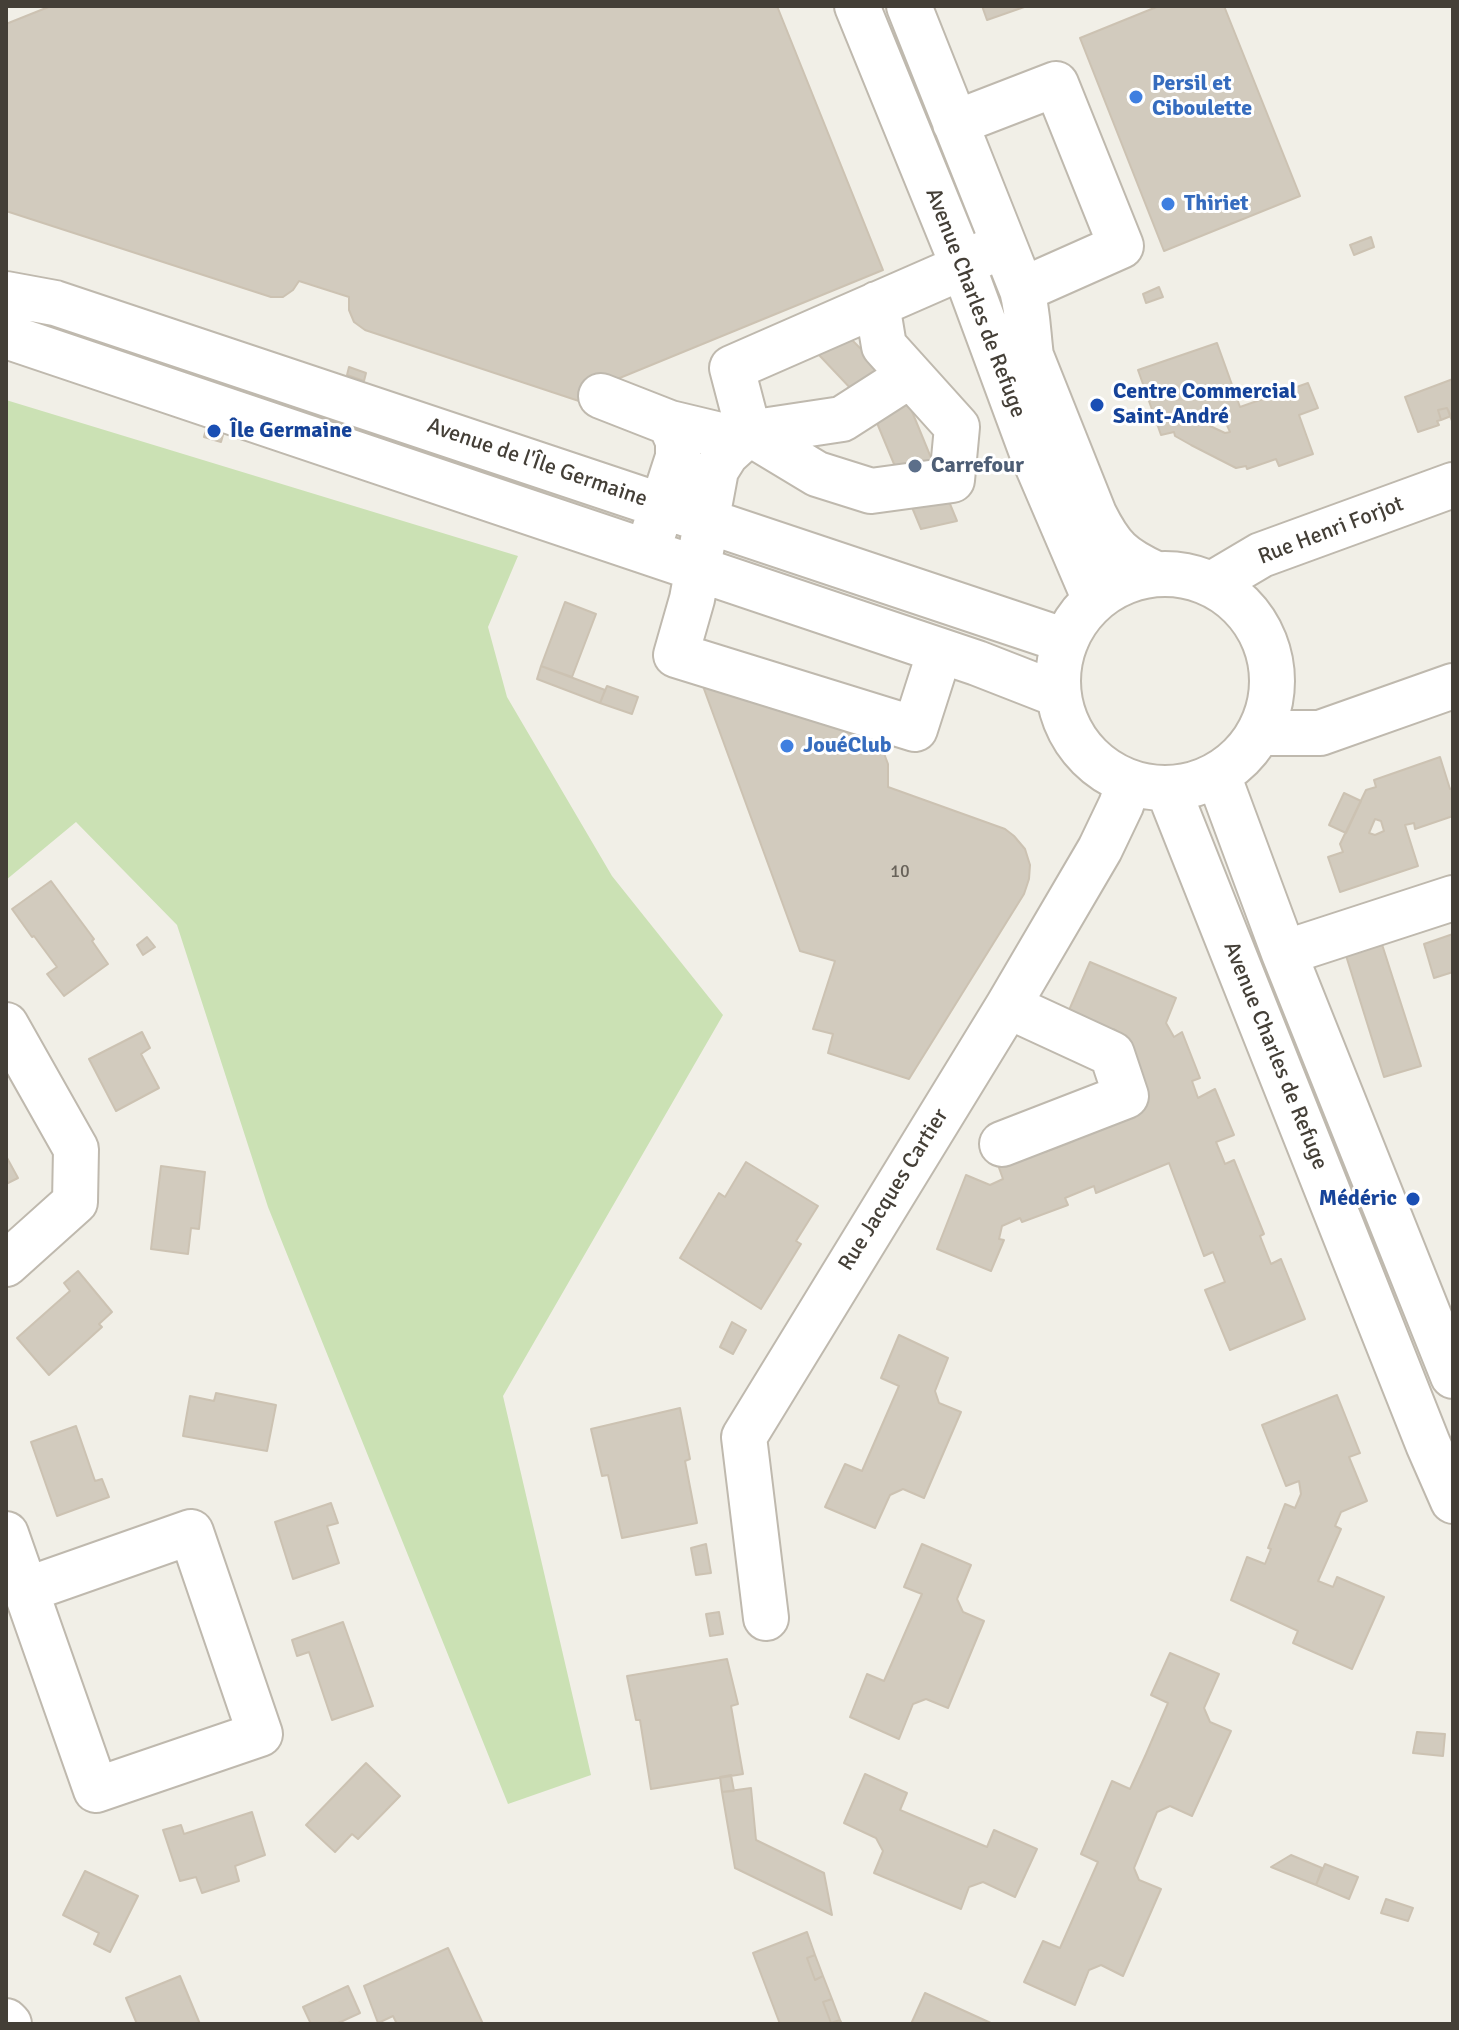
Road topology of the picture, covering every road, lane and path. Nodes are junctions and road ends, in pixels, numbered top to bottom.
1 (857, 6) edge
2 (909, 6) edge
3 (955, 123) junction
4 (1003, 242) junction
5 (963, 266) junction
6 (1022, 290) junction
7 (6, 294) edge
8 (877, 304) junction
9 (6, 336) edge
10 (909, 376) junction
11 (601, 396) dead end
12 (670, 423) junction
13 (749, 433) junction
14 (1453, 485) edge
15 (663, 505) junction
16 (707, 520) junction
17 (646, 551) junction
18 (698, 569) junction
19 (1156, 574) junction
20 (1212, 584) junction
21 (1095, 600) junction
22 (1066, 641) junction
23 (940, 651) junction
24 (1453, 686) edge
25 (1059, 695) junction
26 (1259, 733) junction
27 (1218, 775) junction
28 (1148, 786) junction
29 (1453, 898) edge
30 (1284, 953) junction
31 (1008, 1006) junction
32 (6, 1025) edge
33 (1002, 1144) dead end
34 (6, 1264) edge
35 (1453, 1376) edge
36 (1453, 1501) edge
37 (6, 1534) edge
38 (26, 1590) junction
39 (766, 1618) dead end

1 - 5 street, Avenue Charles de Refuge
2 - 3 street, Avenue Charles de Refuge
3 - 4 street, Avenue Charles de Refuge
3 - 6 street
4 - 5 street
4 - 6 street, Avenue Charles de Refuge
5 - 8 street
5 - 21 street, Avenue Charles de Refuge
6 - 19 street, Avenue Charles de Refuge
7 - 15 street, Avenue de l'Île Germaine
8 - 10 street
8 - 13 street
9 - 17 street
10 - 13 street
10 - 13 street
11 - 12 street
12 - 13 street
12 - 15 street
13 - 16 street
14 - 20 street, Rue Henri Forjot
15 - 16 street, Avenue de l'Île Germaine
15 - 17 street
16 - 18 street
16 - 22 street, Avenue de l'Île Germaine
17 - 18 street
18 - 23 street
18 - 23 street
19 - 20 street
19 - 21 street
20 - 26 street
21 - 22 street
22 - 25 street
23 - 25 street
24 - 26 street
25 - 28 street
26 - 27 street
27 - 28 street
27 - 30 street
28 - 31 street, Rue Jacques Cartier
28 - 36 street, Avenue Charles de Refuge
29 - 30 street
30 - 35 street
31 - 33 street
31 - 39 street, Rue Jacques Cartier
32 - 34 street
37 - 38 street
38 - 38 street

